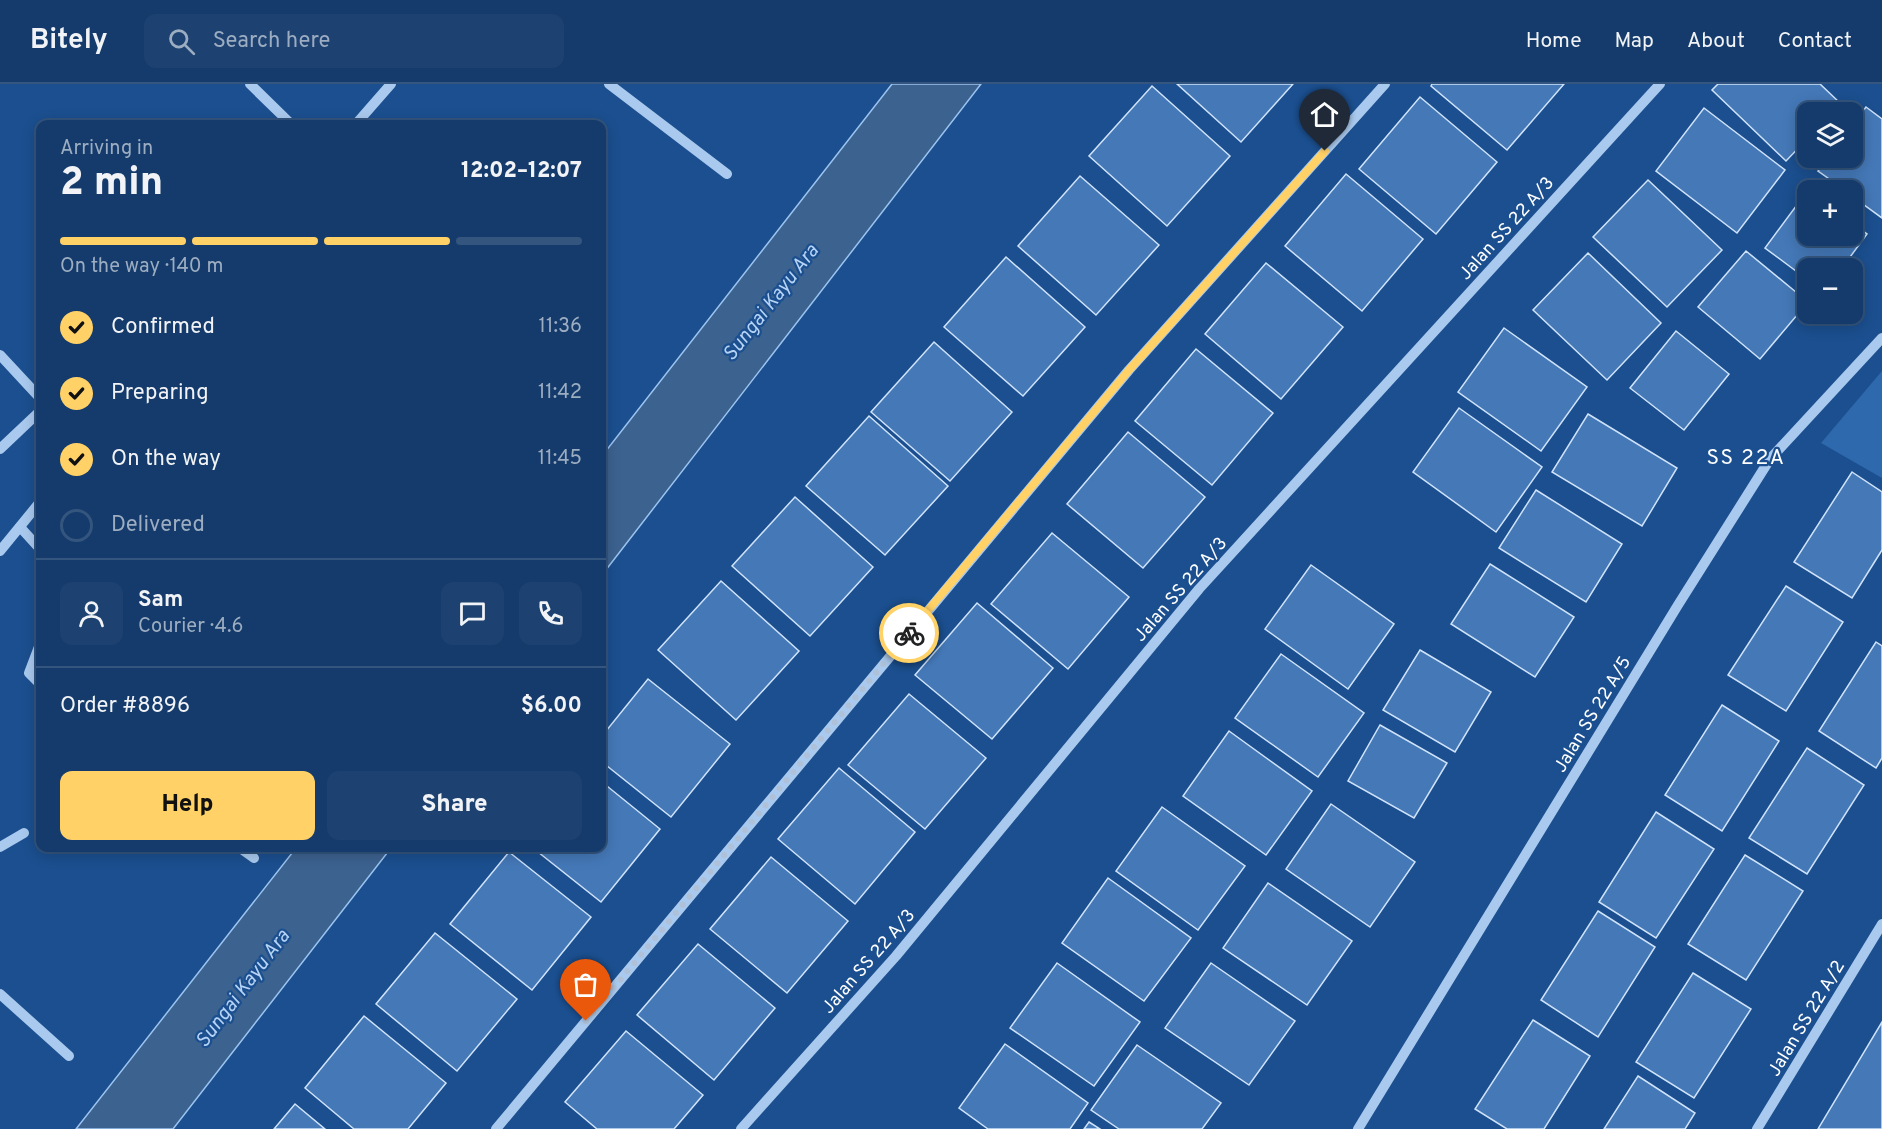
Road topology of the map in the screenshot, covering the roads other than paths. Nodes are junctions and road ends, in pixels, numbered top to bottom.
1 (250, 84) edge
2 (391, 84) edge
3 (609, 84) edge
4 (1385, 84) edge
5 (1660, 84) edge
6 (287, 120) edge
7 (360, 120) edge
8 (727, 174) dead end
9 (1882, 338) edge
10 (0, 355) edge
11 (36, 394) edge
12 (36, 415) edge
13 (0, 448) edge
14 (36, 507) edge
15 (20, 527) junction
16 (36, 545) edge
17 (0, 551) edge
18 (36, 655) edge
19 (36, 680) edge
20 (24, 833) dead end
21 (0, 847) edge
22 (246, 852) edge
23 (254, 858) dead end
24 (1882, 924) edge
25 (0, 994) edge
26 (69, 1056) dead end
27 (496, 1129) edge
28 (741, 1129) edge
29 (1358, 1129) edge
30 (1757, 1129) edge

1 - 6 street
2 - 7 street
3 - 8 street
4 - 27 street
5 - 28 street, Jalan SS 22 A/3
9 - 29 street, Jalan SS 22 A/5
10 - 11 street
12 - 13 street
14 - 15 street
15 - 16 street
15 - 17 street
18 - 19 street
20 - 21 street
22 - 23 street
24 - 30 street, Jalan SS 22 A/2
25 - 26 street

